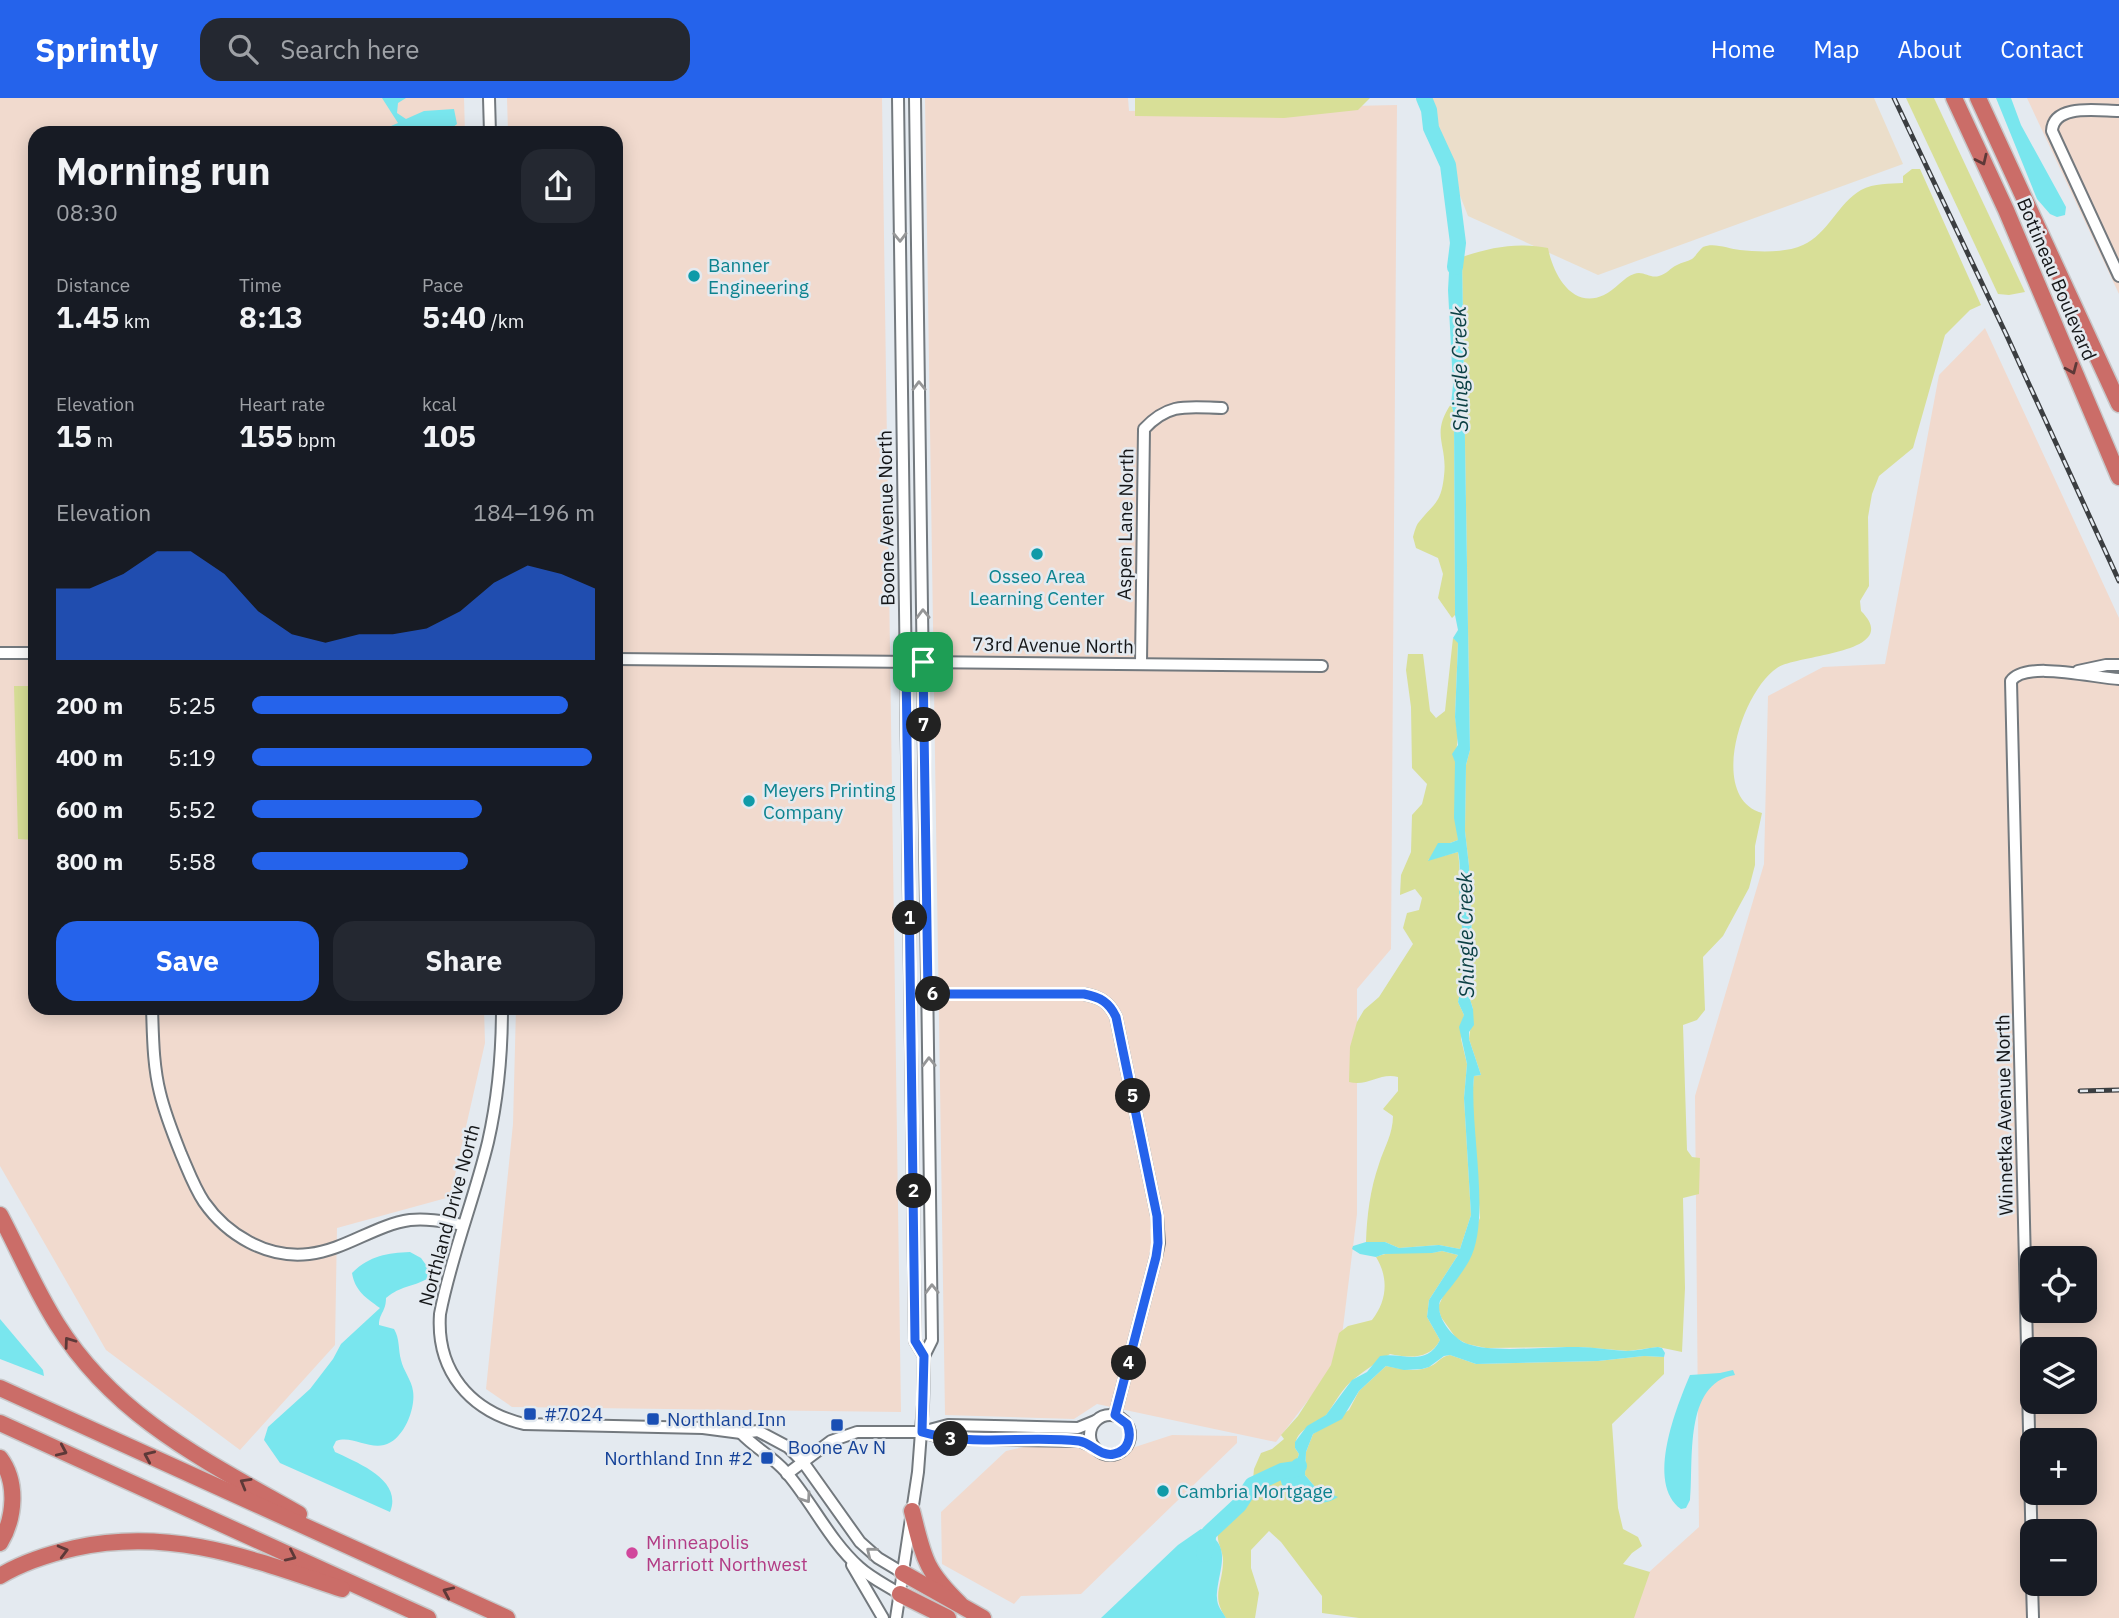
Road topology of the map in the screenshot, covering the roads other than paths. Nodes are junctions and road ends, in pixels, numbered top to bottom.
1 (489, 98) edge
2 (898, 98) edge
3 (915, 98) edge
4 (1954, 98) edge
5 (1978, 98) edge
6 (2119, 111) edge
7 (490, 126) edge
8 (2119, 275) edge
9 (2119, 404) edge
10 (1222, 408) dead end
11 (2119, 477) edge
12 (0, 653) edge
13 (28, 653) edge
14 (623, 659) edge
15 (906, 662) junction
16 (923, 662) junction
17 (1141, 663) junction
18 (2119, 665) edge
19 (1322, 666) dead end
20 (2071, 673) junction
21 (2119, 679) edge
22 (911, 994) junction
23 (928, 994) junction
24 (152, 1015) edge
25 (502, 1015) edge
26 (0, 1215) edge
27 (463, 1225) junction
28 (924, 1356) junction
29 (0, 1388) edge
30 (1115, 1415) junction
31 (1095, 1421) junction
32 (0, 1423) edge
33 (922, 1432) junction
34 (741, 1433) junction
35 (1094, 1447) junction
36 (0, 1458) edge
37 (803, 1462) junction
38 (787, 1474) junction
39 (912, 1511) junction
40 (2031, 1519) edge
41 (0, 1543) edge
42 (848, 1556) junction
43 (389, 1565) junction
44 (903, 1573) junction
45 (0, 1576) edge
46 (900, 1594) junction
47 (2032, 1596) edge
48 (960, 1604) junction
49 (428, 1618) edge
50 (507, 1618) edge
51 (883, 1618) edge
52 (897, 1618) edge
53 (948, 1618) edge
54 (983, 1618) edge
55 (2033, 1618) edge

1 - 7 street
2 -> 15 street, Boone Avenue North
16 -> 3 street, Boone Avenue North
4 -> 11 highway, Bottineau Boulevard
5 - 9 highway, Bottineau Boulevard
6 - 8 street
10 - 17 street, Aspen Lane North
12 - 13 street
14 - 15 street, 73rd Avenue North
15 - 16 street, 73rd Avenue North
15 - 22 street, Boone Avenue North
16 - 17 street, 73rd Avenue North
16 - 23 street, Boone Avenue North
17 - 19 street, 73rd Avenue North
18 - 20 street
20 - 21 street
20 - 40 street, Winnetka Avenue North
22 - 23 street
22 - 28 street, Boone Avenue North
28 -> 23 street, Boone Avenue North
23 - 30 street
24 - 27 street
25 - 27 street, Northland Drive North
43 -> 26 highway
27 - 34 street, Northland Drive North
28 - 33 street, Boone Avenue North
43 -> 29 highway
30 - 31 street
30 - 35 street
31 - 33 street
31 - 35 street
32 -> 49 highway
33 - 35 street
33 - 37 street
33 - 39 street, Boone Avenue North
34 - 37 street, Northland Drive North
34 - 38 street
36 - 41 highway
37 - 38 street
44 -> 37 street, Northland Drive North
38 -> 42 street
39 - 44 street, Boone Avenue North
39 - 48 highway
42 - 46 street
42 - 51 street
50 -> 43 highway
44 - 46 street, Boone Avenue North
44 - 48 highway
45 -> 49 highway
46 - 52 street, Boone Avenue North
46 - 53 highway
47 - 55 street
48 - 54 highway

